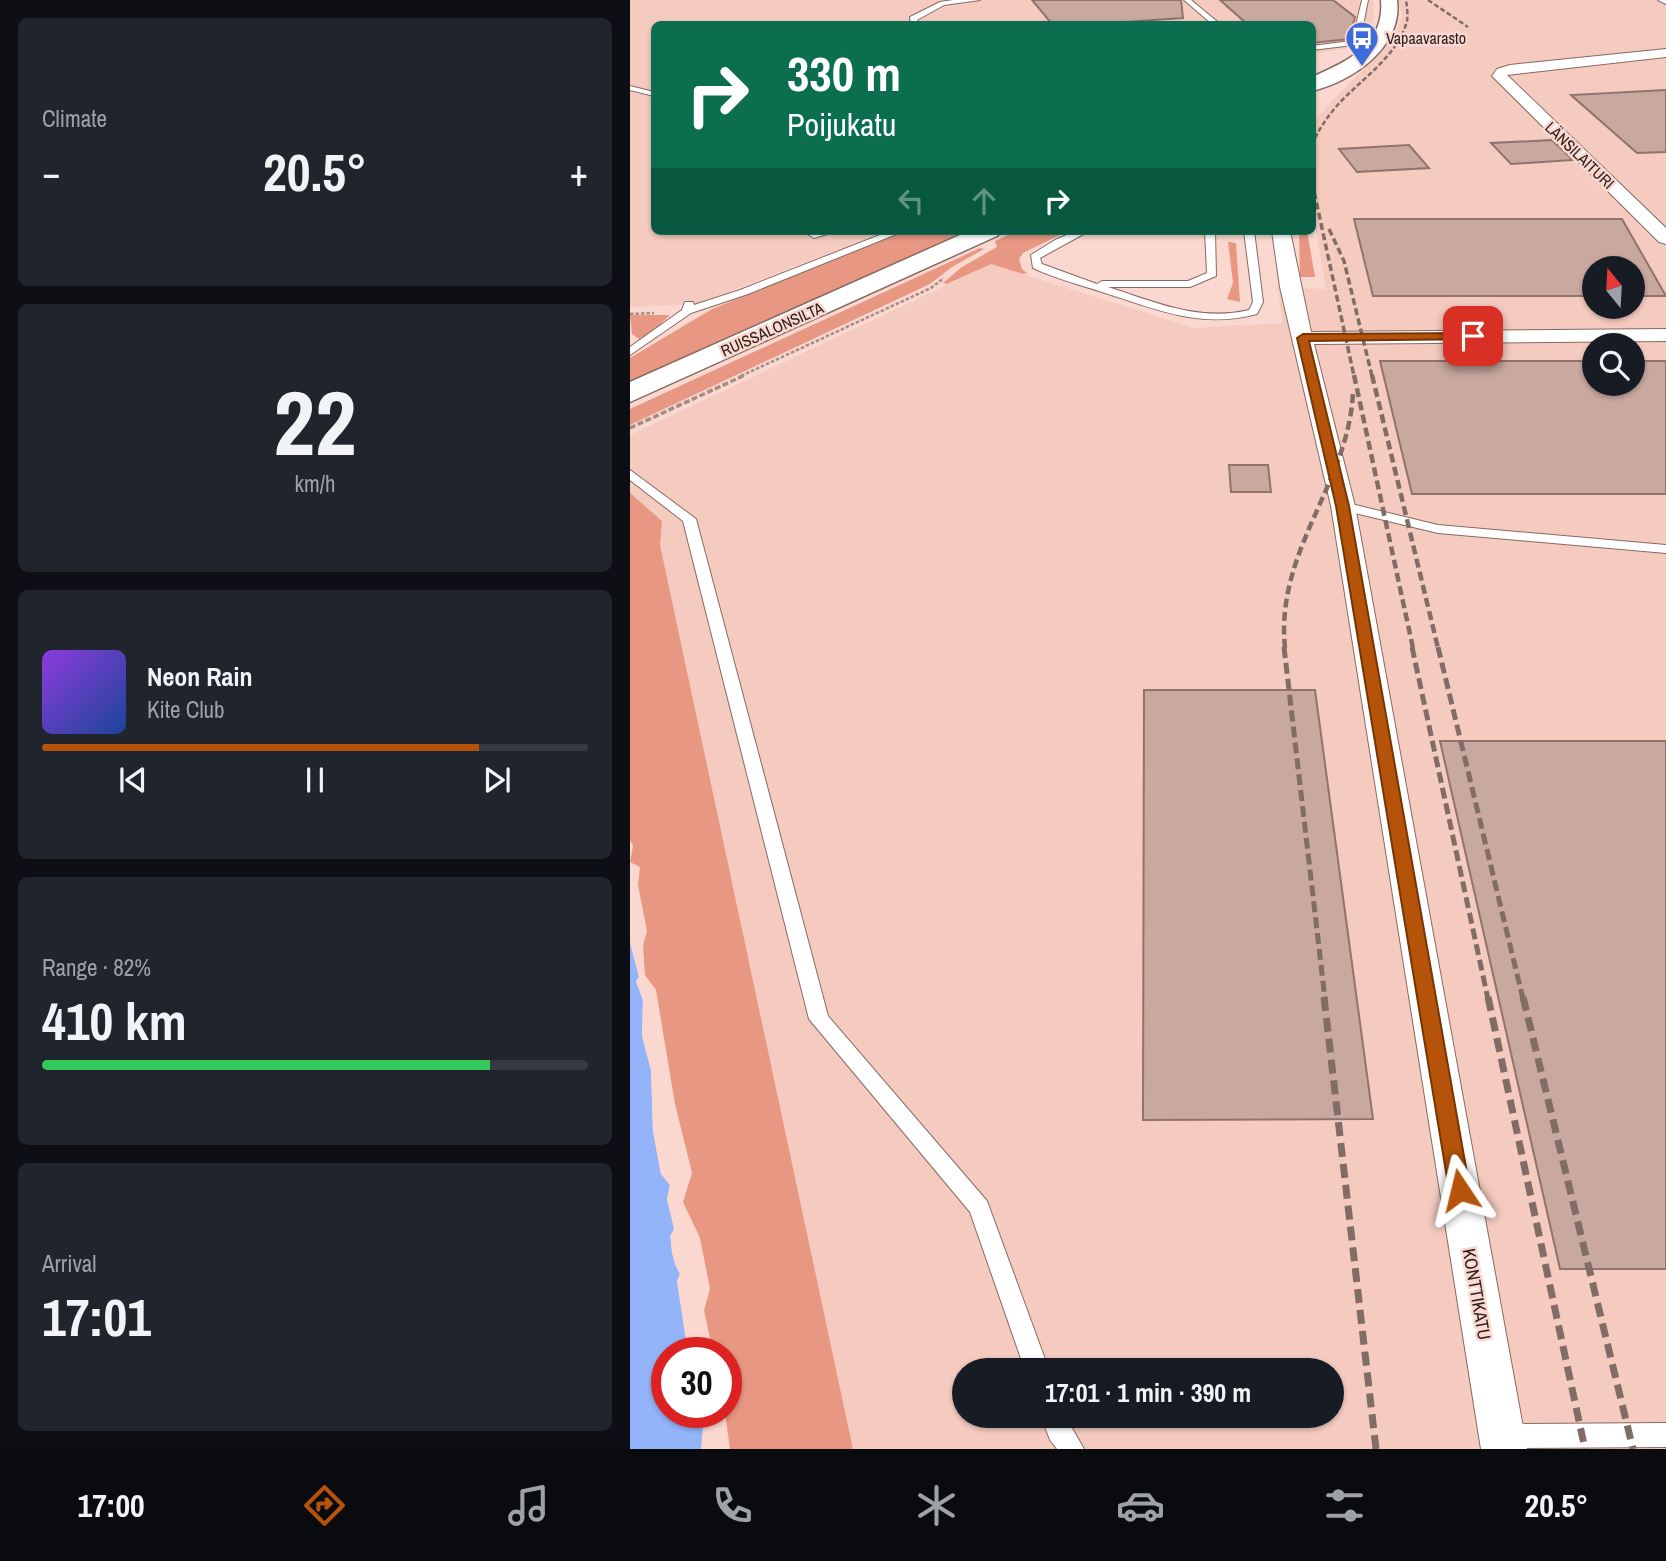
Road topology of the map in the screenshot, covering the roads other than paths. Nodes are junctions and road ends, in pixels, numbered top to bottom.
1 (977, 0) edge
2 (1187, 0) edge
3 (1365, 0) edge
4 (1389, 0) edge
5 (1661, 0) edge
6 (1666, 2) edge
7 (914, 21) edge
8 (1212, 21) edge
9 (1316, 48) edge
10 (1666, 53) edge
11 (1316, 83) edge
12 (630, 88) edge
13 (651, 93) edge
14 (889, 235) edge
15 (980, 235) edge
16 (1076, 235) edge
17 (1210, 235) edge
18 (1250, 235) edge
19 (1283, 235) edge
20 (1666, 238) edge
21 (1087, 284) junction
22 (1666, 335) edge
23 (1303, 338) junction
24 (630, 352) edge
25 (630, 393) edge
26 (630, 474) edge
27 (1343, 506) junction
28 (1666, 549) edge
29 (1033, 1358) edge
30 (1058, 1428) edge
31 (1666, 1435) edge
32 (1503, 1442) edge
33 (1072, 1449) edge

1 - 7 lane
2 - 8 lane
3 - 9 lane
4 - 11 street
5 - 6 lane
10 - 20 street, LÄNSILAITURI
12 - 13 lane
14 - 24 lane
15 - 25 street, RUISSALONSILTA
16 - 21 lane
17 - 21 lane
18 - 21 lane
19 - 23 street, KONTTIKATU
22 - 23 street
23 - 27 street, KONTTIKATU
26 - 29 lane
27 - 28 lane
27 - 32 street, KONTTIKATU
30 - 33 lane
31 - 32 lane

